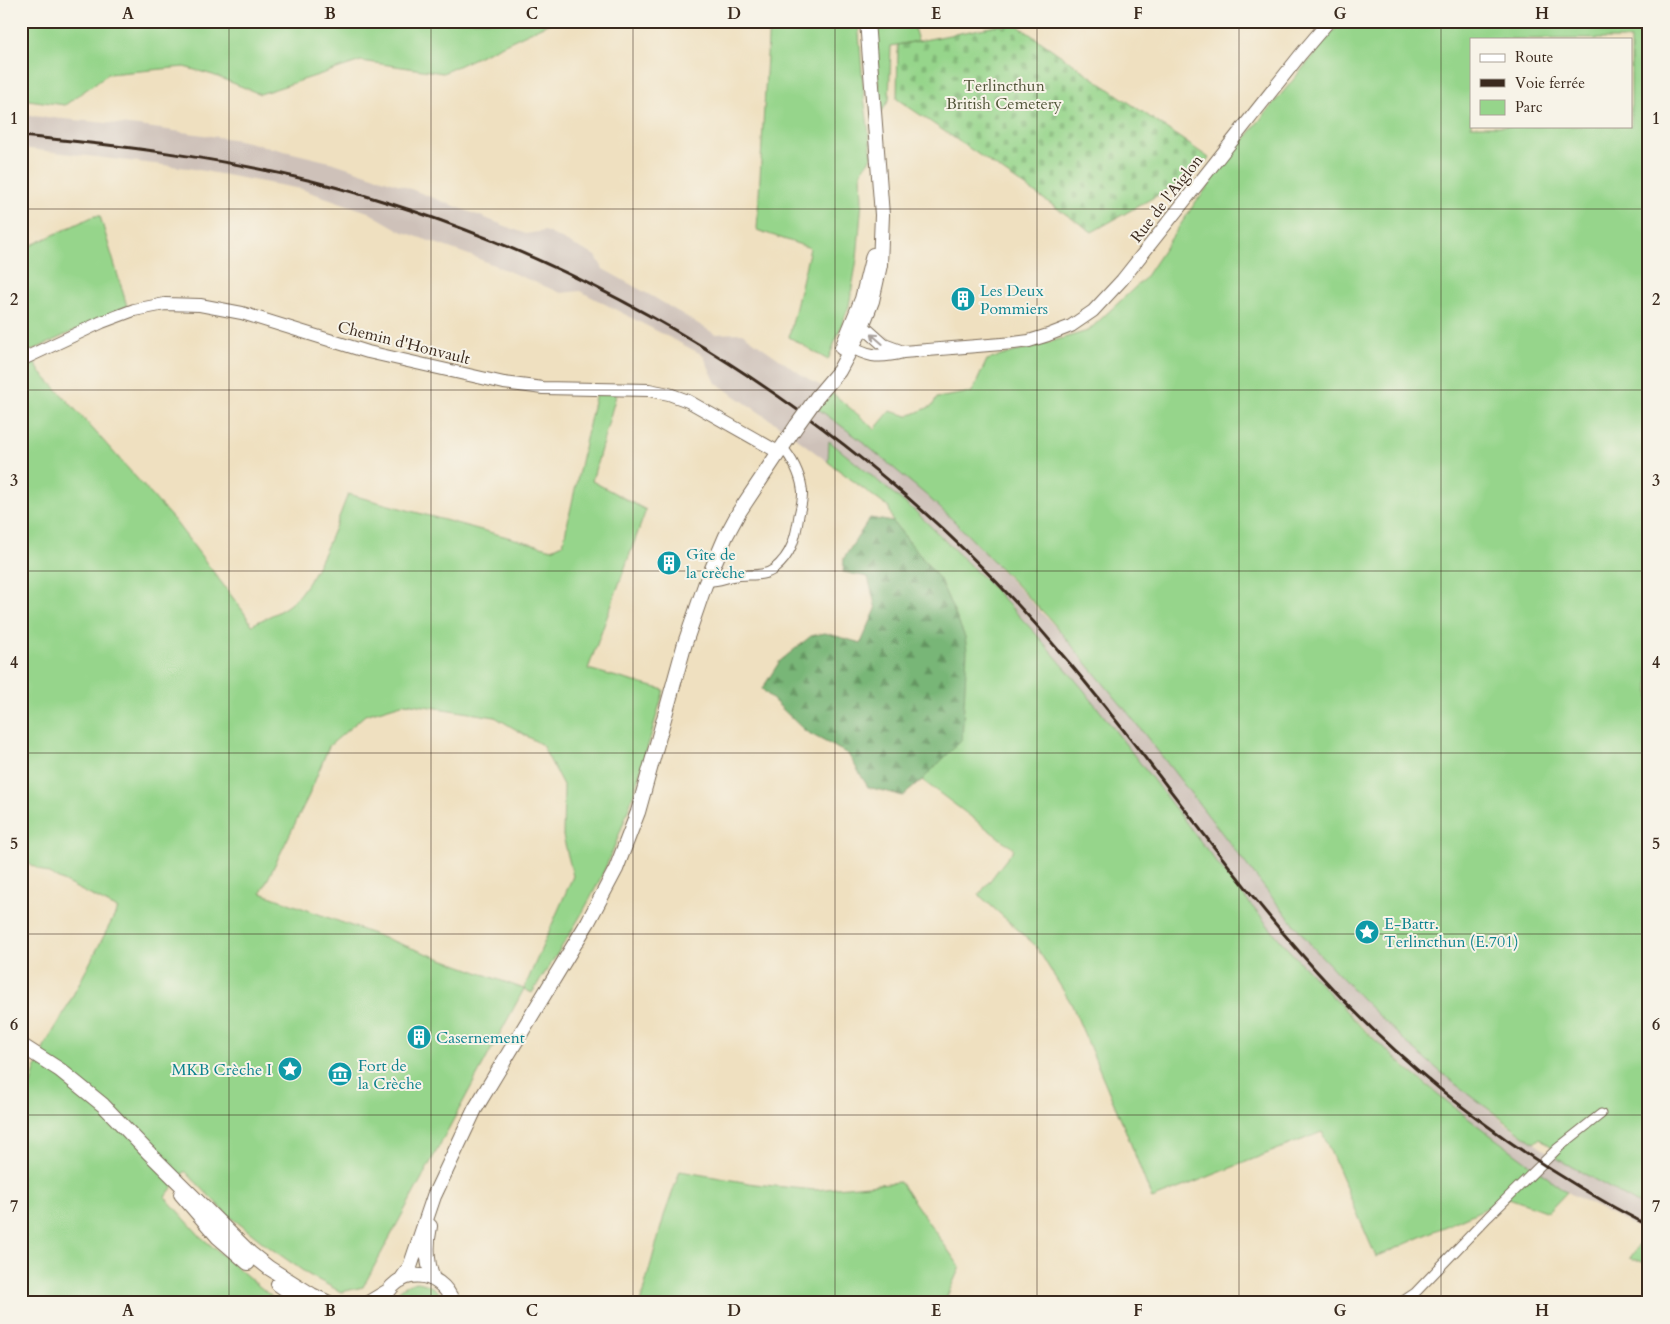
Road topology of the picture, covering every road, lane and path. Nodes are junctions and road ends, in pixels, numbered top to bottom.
1 (867, 21) edge
2 (1329, 21) edge
3 (858, 324) junction
4 (848, 345) junction
5 (903, 352) junction
6 (21, 360) edge
7 (780, 450) junction
8 (707, 581) junction
9 (21, 1045) edge
10 (1601, 1114) dead end
11 (460, 1138) junction
12 (148, 1152) junction
13 (434, 1279) junction
14 (401, 1280) junction
15 (386, 1297) edge
16 (306, 1303) edge
17 (329, 1303) edge
18 (368, 1303) edge
19 (453, 1303) edge
20 (1400, 1303) edge

1 - 3 main road
2 - 5 street, Rue de l'Aiglon
3 - 4 main road
5 -> 3 street
4 - 5 street, Rue de l'Aiglon
4 - 7 main road, bridge
6 - 7 street, Chemin d'Honvault
7 - 8 main road
7 - 8 street
8 - 11 main road
9 - 12 main road
10 - 20 street
11 - 13 main road
11 - 14 main road
12 - 16 main road
12 - 17 main road
13 - 14 main road
13 - 19 main road
14 - 15 main road
15 - 18 main road

